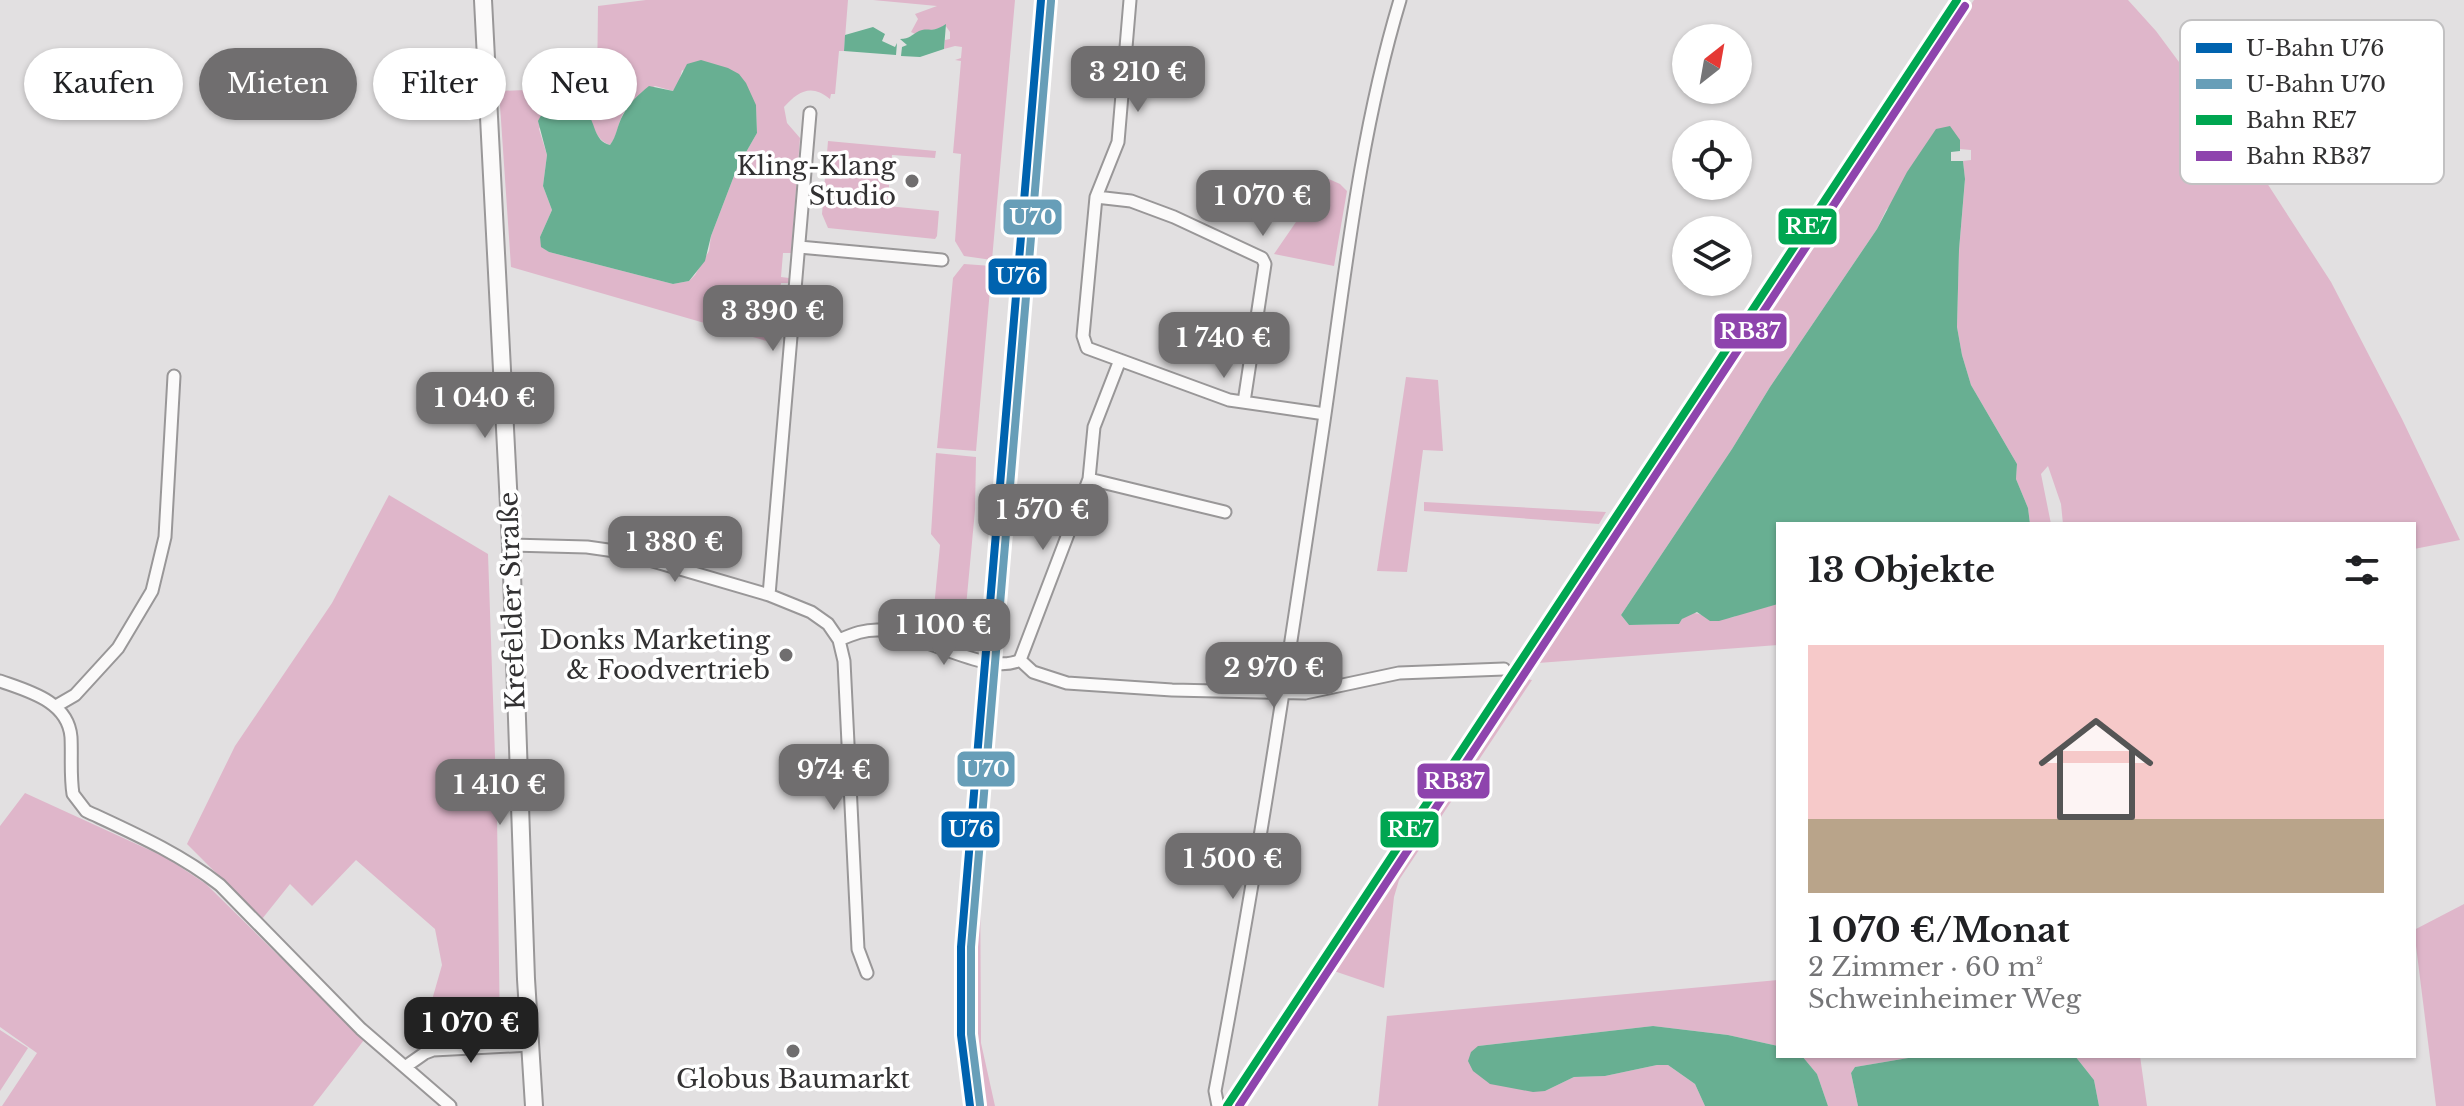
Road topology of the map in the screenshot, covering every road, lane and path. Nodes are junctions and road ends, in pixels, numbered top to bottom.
1 (483, 0) edge
2 (1130, 0) edge
3 (1400, 0) edge
4 (810, 113) dead end
5 (1096, 197) junction
6 (799, 247) junction
7 (942, 260) dead end
8 (1120, 360) junction
9 (174, 376) dead end
10 (1244, 402) junction
11 (1325, 414) junction
12 (1089, 479) junction
13 (1225, 512) dead end
14 (511, 545) junction
15 (769, 595) junction
16 (839, 640) junction
17 (1020, 660) junction
18 (1504, 669) dead end
19 (0, 681) edge
20 (1283, 692) junction
21 (56, 706) junction
22 (867, 973) dead end
23 (530, 1045) junction
24 (405, 1067) junction
25 (450, 1106) edge
26 (534, 1106) edge
27 (1218, 1106) edge

1 - 14 main road, Krefelder Straße
2 - 5 street
3 - 11 street
4 - 6 street
5 - 8 street
5 - 10 street
6 - 7 street
6 - 15 street
8 - 10 street
8 - 12 street
9 - 21 street
10 - 11 street
11 - 20 street
12 - 13 street
12 - 17 street
14 - 15 street
14 - 23 main road, Krefelder Straße
15 - 16 street
16 - 17 street
16 - 22 street
17 - 20 street
18 - 20 street
19 - 21 street
20 - 27 street
21 - 24 street
23 - 24 street
23 - 26 main road, Krefelder Straße
24 - 25 street

